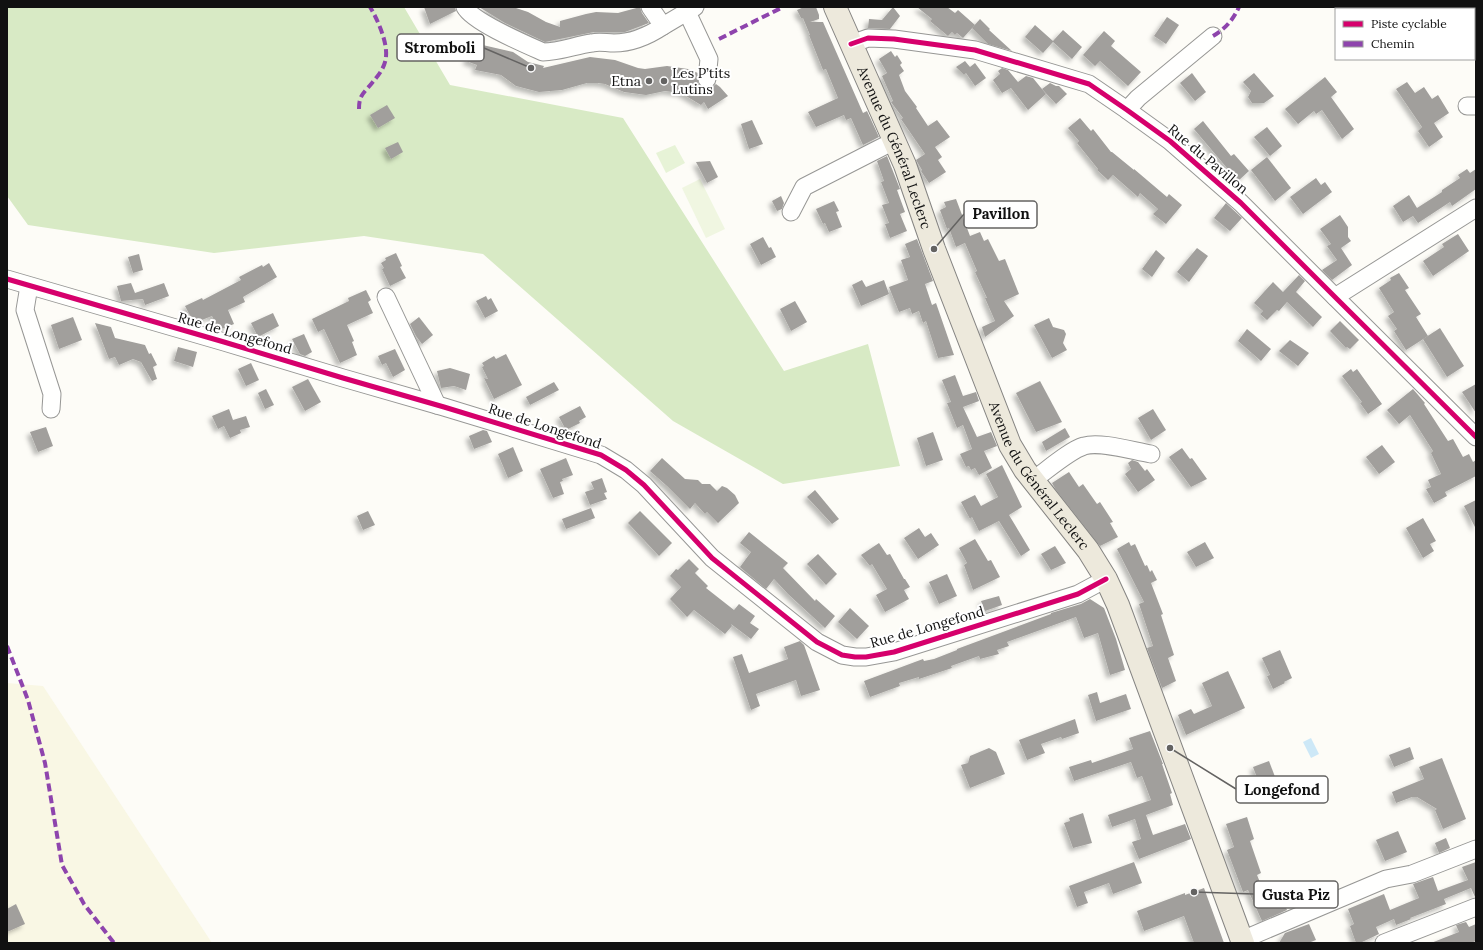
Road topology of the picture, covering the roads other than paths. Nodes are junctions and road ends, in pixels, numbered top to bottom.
1 (465, 7) edge
2 (650, 7) edge
3 (835, 7) edge
4 (691, 9) edge
5 (663, 26) junction
6 (1213, 36) dead end
7 (851, 44) junction
8 (707, 78) dead end
9 (1128, 110) junction
10 (894, 141) junction
11 (1476, 208) edge
12 (791, 212) dead end
13 (7, 279) edge
14 (29, 286) junction
15 (386, 297) dead end
16 (1335, 297) junction
17 (437, 405) junction
18 (51, 409) dead end
19 (1476, 437) edge
20 (1151, 454) dead end
21 (1033, 480) junction
22 (1106, 579) junction
23 (1476, 849) edge
24 (1476, 908) edge
25 (1243, 942) edge
26 (1384, 943) edge

1 - 5 street
2 - 5 street
3 - 7 main road, Avenue du Général Leclerc
4 - 5 street
4 - 8 street
6 - 9 street
7 - 9 street, Rue du Pavillon
7 - 10 main road, Avenue du Général Leclerc
9 - 16 street, Rue du Pavillon
10 - 12 street
10 - 21 main road, Avenue du Général Leclerc
11 - 16 street
13 - 14 street, Rue de Longefond
14 - 17 street, Rue de Longefond
14 - 18 street
15 - 17 street
16 - 19 street, Rue du Pavillon
17 - 22 street, Rue de Longefond
20 - 21 street
21 - 22 main road, Avenue du Général Leclerc
22 - 25 main road, Avenue du Général Leclerc
23 - 25 street
24 - 26 street

